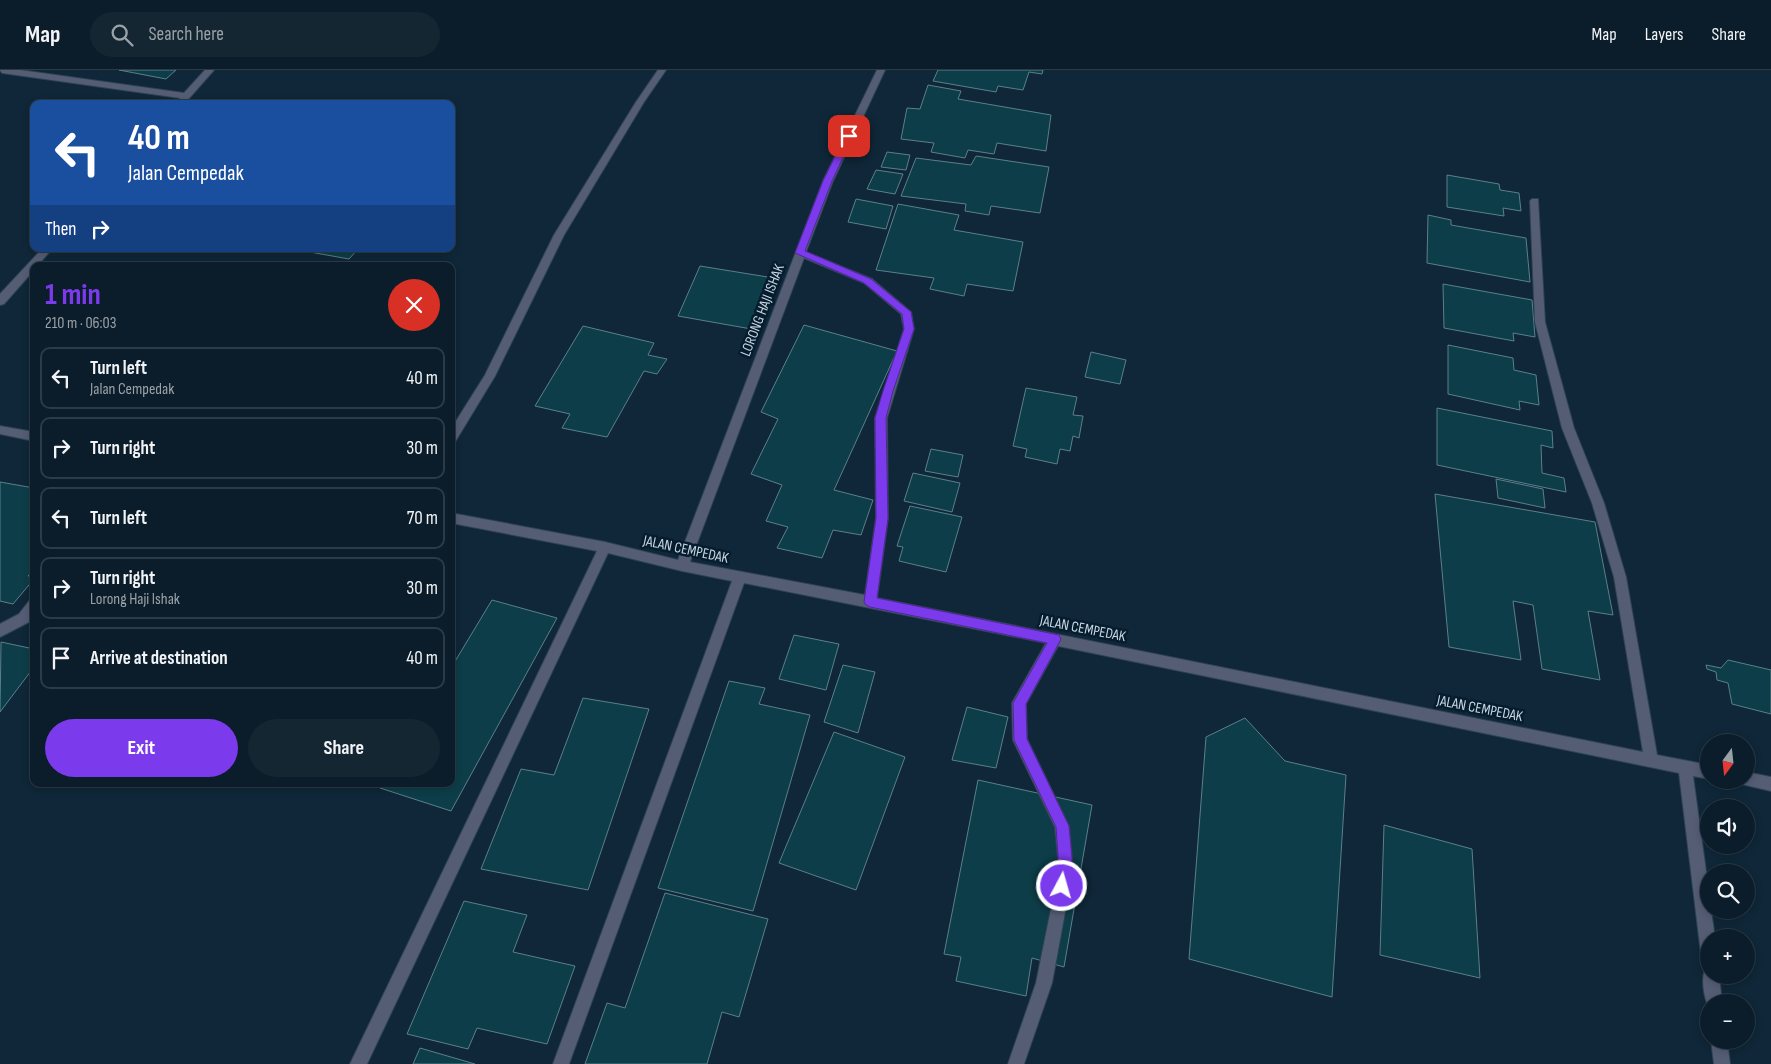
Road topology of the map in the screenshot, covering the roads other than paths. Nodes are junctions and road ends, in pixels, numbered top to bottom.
1 (2, 70) edge
2 (210, 70) edge
3 (662, 70) edge
4 (881, 70) edge
5 (186, 96) junction
6 (182, 100) edge
7 (1535, 201) dead end
8 (44, 252) edge
9 (800, 253) junction
10 (35, 262) edge
11 (30, 268) edge
12 (0, 301) edge
13 (0, 430) edge
14 (455, 433) edge
15 (30, 436) edge
16 (455, 519) edge
17 (604, 547) junction
18 (682, 566) junction
19 (740, 577) junction
20 (870, 602) junction
21 (30, 610) edge
22 (0, 631) edge
23 (1055, 639) junction
24 (1651, 760) junction
25 (1685, 767) junction
26 (1700, 770) edge
27 (1755, 781) edge
28 (1771, 784) edge
29 (1706, 929) edge
30 (1720, 1049) edge
31 (358, 1064) edge
32 (561, 1064) edge
33 (1016, 1064) edge
34 (1722, 1064) edge

1 - 5 street
2 - 5 street
3 - 14 street
4 - 9 street, LORONG HAJI ISHAK
5 - 6 street
7 - 24 street
8 - 10 street
9 - 18 street, LORONG HAJI ISHAK
9 - 20 street
11 - 12 street
13 - 15 street
16 - 17 street, JALAN CEMPEDAK
17 - 18 street, JALAN CEMPEDAK
17 - 31 street
18 - 19 street, JALAN CEMPEDAK
19 - 20 street, JALAN CEMPEDAK
19 - 32 street
20 - 23 street, JALAN CEMPEDAK
21 - 22 street
23 - 24 street, JALAN CEMPEDAK
23 - 33 street
24 - 25 street, JALAN CEMPEDAK
25 - 26 street, JALAN CEMPEDAK
25 - 29 street
27 - 28 street
30 - 34 street

